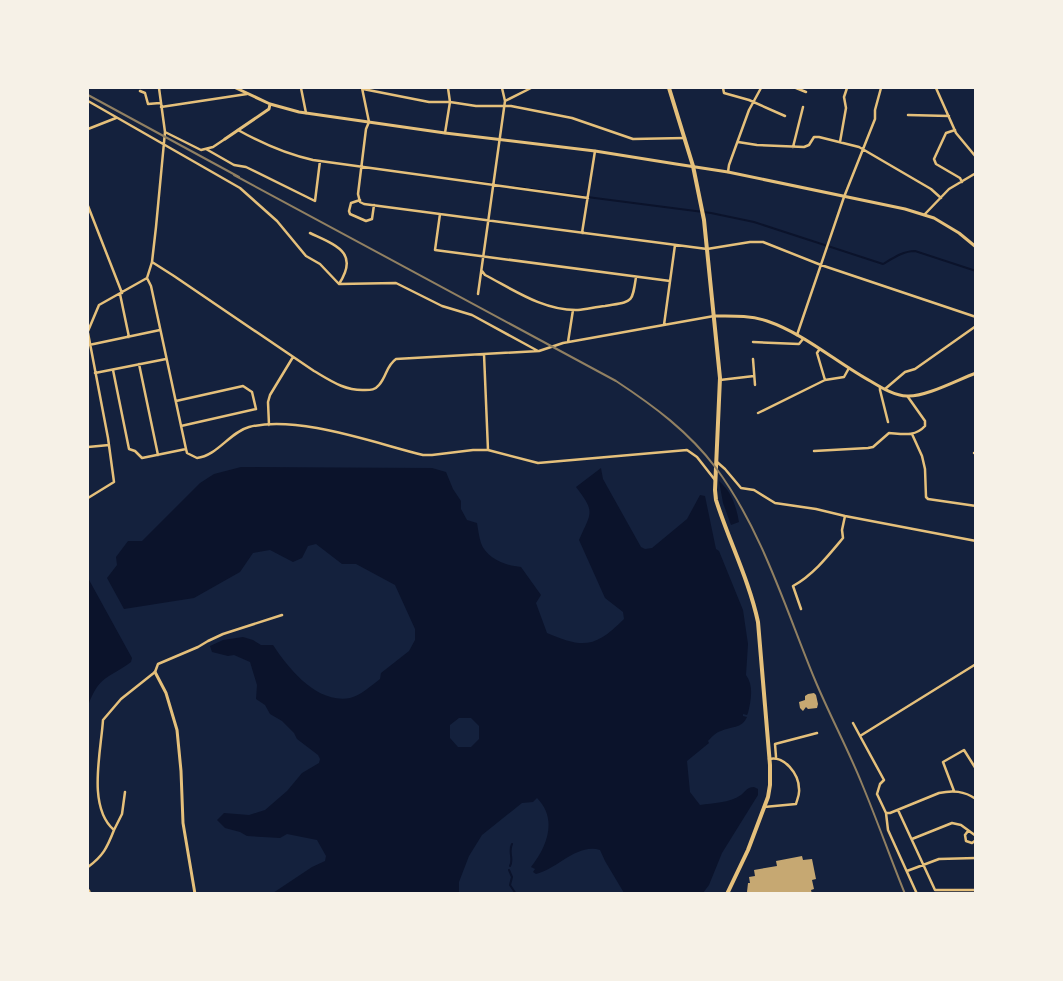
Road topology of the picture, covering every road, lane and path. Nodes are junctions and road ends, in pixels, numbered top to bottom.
1 (158, 88) edge
2 (236, 88) edge
3 (301, 88) edge
4 (362, 88) edge
5 (448, 88) edge
6 (502, 88) edge
7 (531, 88) edge
8 (669, 88) edge
9 (722, 88) edge
10 (761, 88) edge
11 (796, 88) edge
12 (847, 88) edge
13 (881, 88) edge
14 (936, 88) edge
15 (140, 91) dead end
16 (806, 92) dead end
17 (247, 94) junction
18 (88, 101) edge
19 (505, 101) junction
20 (450, 102) junction
21 (754, 102) junction
22 (160, 103) junction
23 (270, 104) junction
24 (161, 107) junction
25 (504, 107) junction
26 (803, 107) dead end
27 (306, 113) junction
28 (908, 115) dead end
29 (784, 116) dead end
30 (949, 116) junction
31 (116, 118) junction
32 (369, 122) junction
33 (88, 129) edge
34 (238, 130) junction
35 (955, 130) junction
36 (165, 132) junction
37 (445, 133) junction
38 (684, 138) junction
39 (224, 139) joint
40 (500, 139) junction
41 (738, 142) junction
42 (840, 142) junction
43 (163, 145) junction
44 (793, 147) junction
45 (206, 149) junction
46 (863, 149) junction
47 (595, 151) junction
48 (976, 157) edge
49 (320, 161) junction
50 (693, 166) junction
51 (361, 167) junction
52 (728, 172) junction
53 (976, 173) edge
54 (962, 182) junction
55 (493, 185) junction
56 (844, 197) junction
57 (588, 198) junction
58 (941, 198) junction
59 (360, 200) junction
60 (374, 205) junction
61 (88, 206) edge
62 (440, 214) junction
63 (925, 214) junction
64 (489, 220) junction
65 (310, 233) dead end
66 (582, 233) junction
67 (675, 245) junction
68 (975, 247) edge
69 (707, 249) junction
70 (484, 256) junction
71 (152, 262) junction
72 (822, 265) junction
73 (482, 271) junction
74 (636, 276) junction
75 (147, 278) junction
76 (670, 281) junction
77 (339, 284) junction
78 (121, 293) junction
79 (478, 294) dead end
80 (572, 310) junction
81 (714, 316) junction
82 (976, 317) edge
83 (664, 324) junction
84 (976, 326) edge
85 (160, 330) junction
86 (88, 332) edge
87 (797, 335) junction
88 (128, 337) junction
89 (803, 339) junction
90 (568, 342) junction
91 (753, 342) dead end
92 (89, 345) junction
93 (819, 350) junction
94 (539, 352) junction
95 (484, 354) junction
96 (294, 357) junction
97 (166, 359) junction
98 (753, 359) dead end
99 (139, 364) junction
100 (849, 368) junction
101 (113, 370) junction
102 (95, 373) junction
103 (976, 373) edge
104 (754, 376) junction
105 (720, 380) junction
106 (825, 380) junction
107 (755, 385) dead end
108 (882, 388) junction
109 (908, 396) junction
110 (176, 401) junction
111 (758, 413) dead end
112 (888, 422) dead end
113 (269, 425) junction
114 (181, 426) junction
115 (912, 434) junction
116 (109, 444) junction
117 (88, 447) edge
118 (186, 449) junction
119 (488, 450) junction
120 (814, 451) dead end
121 (158, 454) junction
122 (717, 462) junction
123 (716, 481) junction
124 (88, 498) edge
125 (976, 506) edge
126 (845, 516) junction
127 (976, 541) edge
128 (801, 609) dead end
129 (282, 615) dead end
130 (976, 664) edge
131 (155, 672) junction
132 (853, 723) dead end
133 (817, 733) dead end
134 (860, 736) junction
135 (776, 757) junction
136 (769, 759) junction
137 (976, 769) edge
138 (954, 791) junction
139 (125, 792) dead end
140 (976, 798) edge
141 (764, 807) junction
142 (898, 810) junction
143 (886, 813) junction
144 (114, 830) junction
145 (968, 831) junction
146 (976, 836) edge
147 (912, 839) junction
148 (976, 840) edge
149 (976, 858) edge
150 (923, 864) junction
151 (88, 867) edge
152 (907, 871) junction
153 (976, 890) edge
154 (195, 894) edge
155 (728, 894) edge
156 (917, 894) edge

1 - 22 street
2 - 17 street
3 - 27 street
4 - 20 street
4 - 32 street
5 - 20 street
6 - 19 street
7 - 19 street
8 - 38 main road
9 - 21 street
10 - 21 street
11 - 16 street
12 - 42 street
13 - 46 street
14 - 30 street
15 - 22 street
17 - 23 street
17 - 24 street
18 - 31 street
19 - 25 street
20 - 25 street
20 - 37 street
21 - 29 street
21 - 41 street
22 - 24 street
23 - 27 street
23 - 34 street
24 - 36 street
25 - 38 street
25 - 40 street
26 - 44 street
27 - 32 street
28 - 30 street
30 - 35 street
31 - 33 street
31 - 43 street
32 - 37 street
32 - 51 street
34 - 39 street
34 - 49 street
35 - 48 street
35 - 54 street
36 - 43 street
36 - 45 street
37 - 40 street
38 - 50 main road
39 - 45 street
40 - 47 street
40 - 55 street
41 - 44 street
41 - 52 street
42 - 44 street
42 - 46 street
43 - 71 street
43 - 77 street
45 - 49 street
46 - 56 street
46 - 58 street
47 - 50 street
47 - 57 street
49 - 51 street
50 - 52 street
50 - 69 main road
51 - 55 street
51 - 59 street
52 - 56 street
53 - 54 street
54 - 58 street
55 - 57 street
55 - 64 street
56 - 63 street
56 - 72 street
57 - 66 street
58 - 63 street
59 - 60 street
59 - 60 street
60 - 62 street
61 - 78 street
62 - 64 street
62 - 70 street
63 - 68 street
64 - 66 street
64 - 70 street
65 - 77 street
66 - 67 street
67 - 69 street
67 - 76 street
69 - 72 street
69 - 81 main road
70 - 73 street
70 - 74 street
71 - 75 street
71 - 96 street
72 - 82 street
72 - 87 street
73 - 79 street
73 - 80 street
74 - 76 street
74 - 80 street
75 - 78 street
75 - 85 street
76 - 83 street
77 - 94 street
78 - 86 street
78 - 88 street
80 - 90 street
81 - 83 street
81 - 87 street
81 - 105 main road
83 - 90 street
84 - 108 street
85 - 88 street
85 - 97 street
86 - 92 street
87 - 89 street
88 - 92 street
89 - 91 street
89 - 93 street
90 - 94 street
92 - 102 street
93 - 100 street
93 - 106 street
94 - 95 street
95 - 96 street
95 - 119 street
96 - 113 street
97 - 99 street
97 - 110 street
98 - 104 street
99 - 101 street
99 - 121 street
100 - 106 street
100 - 108 street
101 - 102 street
101 - 121 street
102 - 116 street
103 - 109 street
104 - 105 street
104 - 107 street
105 - 122 main road
106 - 111 street
108 - 109 street
108 - 112 street
109 - 115 street
110 - 114 street
110 - 114 street
113 - 118 street
113 - 119 street
114 - 118 street
115 - 120 street
115 - 125 street
116 - 117 street
116 - 124 street
118 - 121 street
119 - 123 street
122 - 123 main road
122 - 126 street
123 - 136 main road
126 - 127 street
126 - 128 street
129 - 131 street
130 - 134 street
131 - 144 street
131 - 154 street
132 - 134 street
133 - 135 street
134 - 143 street
135 - 136 street
135 - 141 street
136 - 141 main road
137 - 138 street
138 - 140 street
138 - 142 street
139 - 144 street
141 - 155 main road
142 - 143 street
142 - 147 street
143 - 152 street
144 - 151 street
145 - 146 street
145 - 147 street
145 - 148 street
147 - 150 street
149 - 150 street
150 - 152 street
150 - 153 street
152 - 156 street

